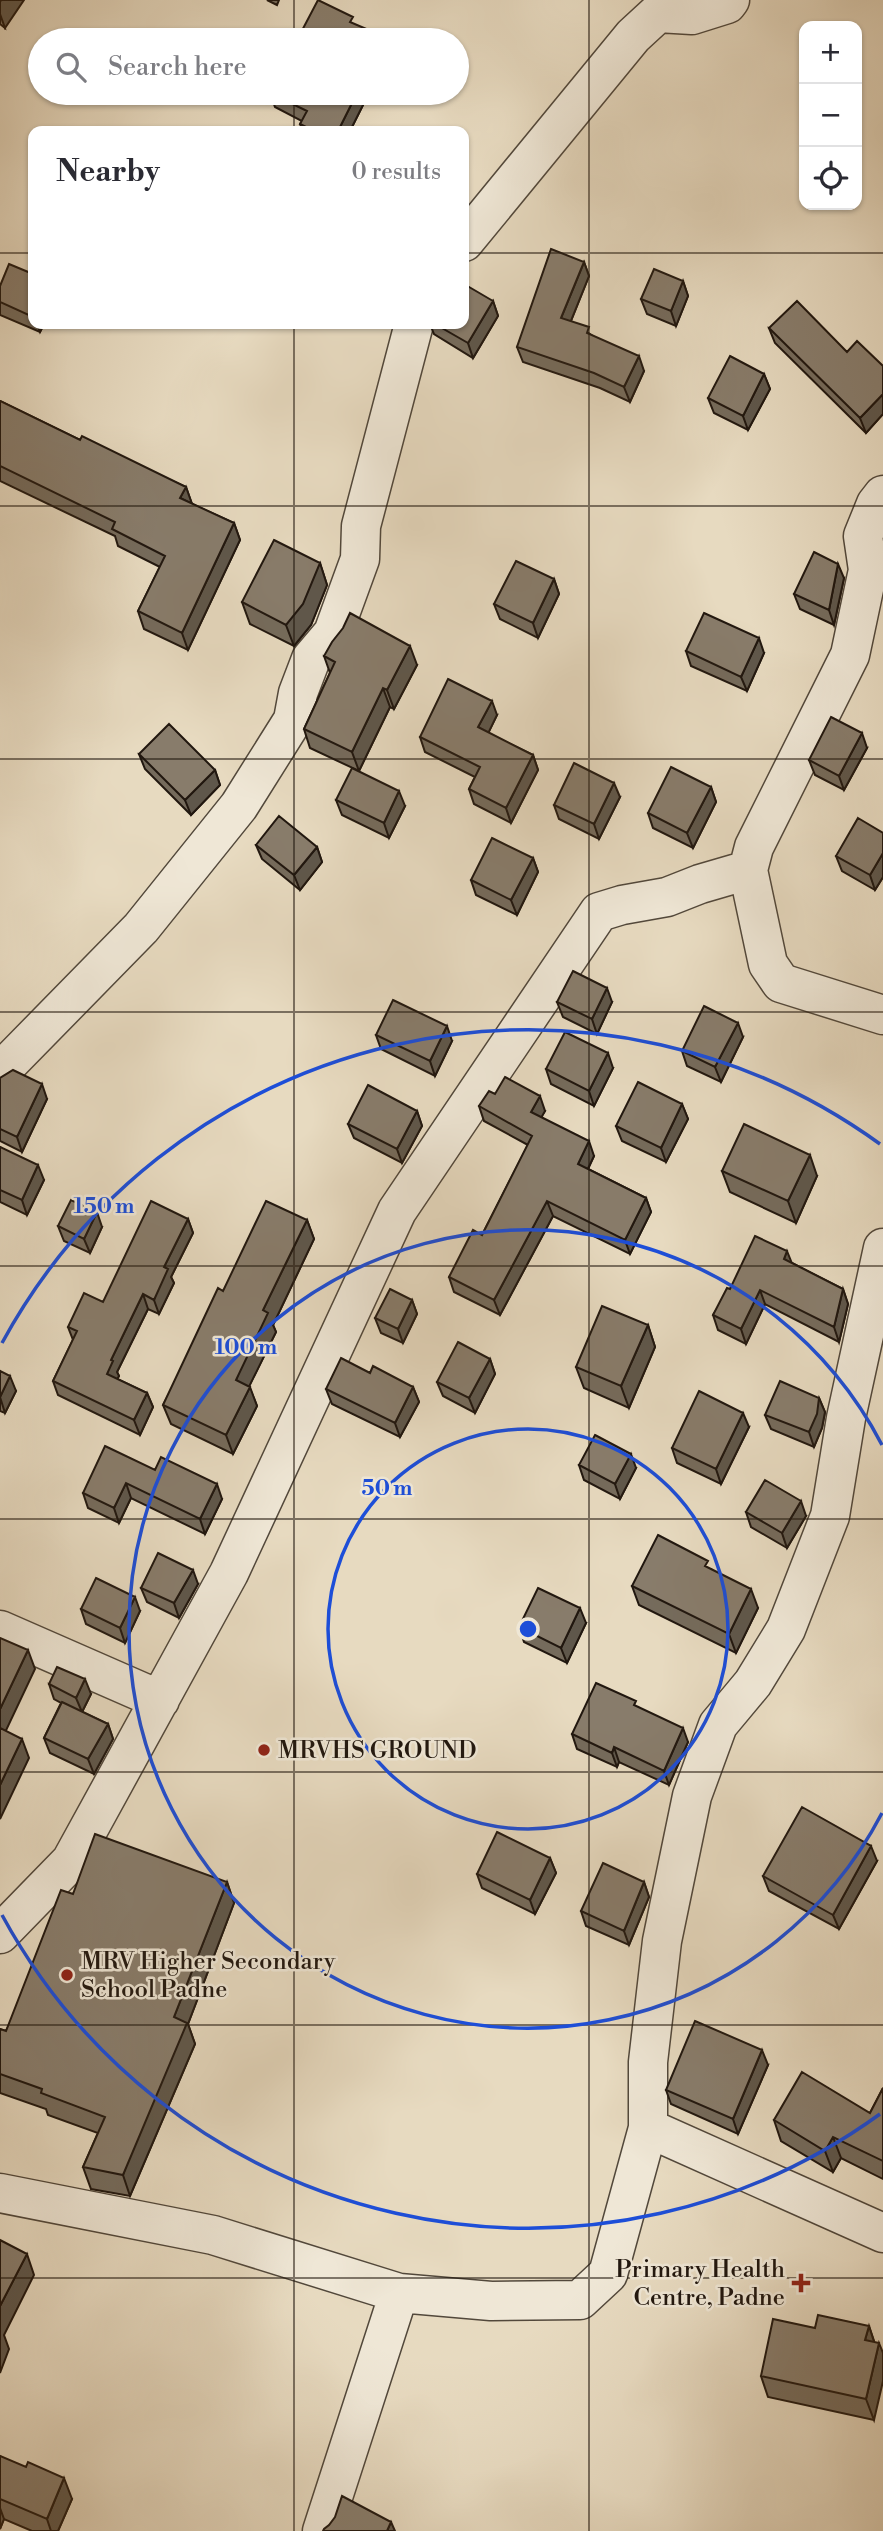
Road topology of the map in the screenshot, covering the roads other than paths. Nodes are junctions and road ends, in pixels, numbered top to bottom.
1 (730, 0) edge
2 (469, 236) edge
3 (413, 329) edge
4 (883, 495) edge
5 (748, 870) junction
6 (883, 1015) edge
7 (0, 1072) edge
8 (883, 1248) edge
9 (0, 1630) edge
10 (160, 1700) junction
11 (0, 1934) edge
12 (648, 2128) junction
13 (0, 2193) edge
14 (883, 2233) edge
15 (399, 2293) junction
16 (322, 2531) edge

1 - 2 street
3 - 7 street
4 - 5 street
5 - 6 street
5 - 10 street
8 - 12 street
9 - 10 street
10 - 11 street
12 - 14 street
12 - 15 street
13 - 15 street
15 - 16 street

